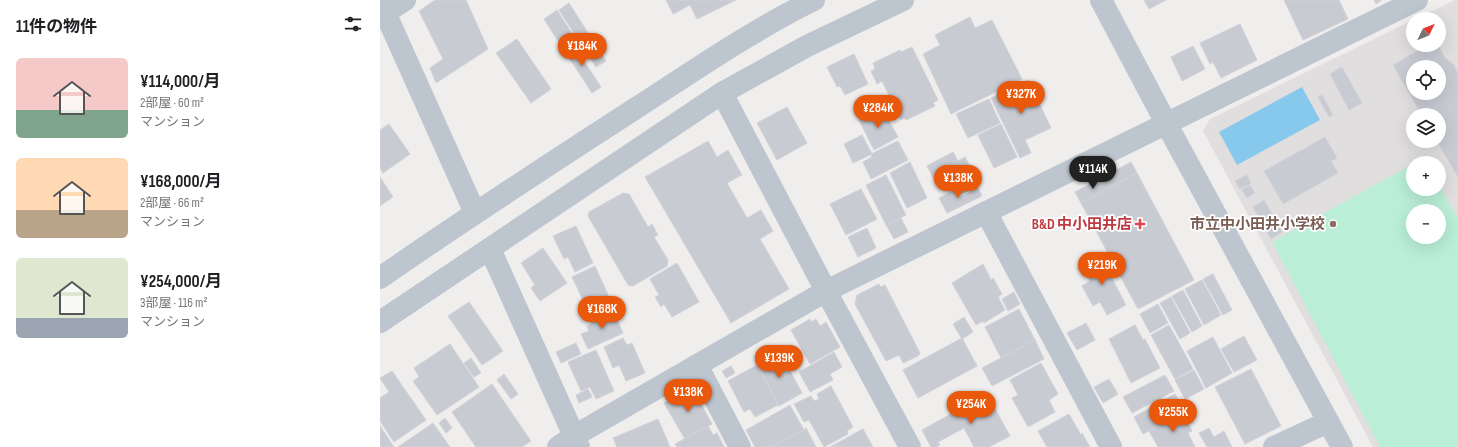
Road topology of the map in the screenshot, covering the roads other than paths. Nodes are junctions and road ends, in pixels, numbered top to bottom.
1 (404, 0) edge
2 (814, 0) edge
3 (903, 0) edge
4 (1102, 0) edge
5 (1417, 0) edge
6 (781, 7) edge
7 (382, 10) edge
8 (722, 93) junction
9 (1166, 123) junction
10 (986, 212) junction
11 (474, 213) junction
12 (490, 249) junction
13 (380, 278) edge
14 (826, 291) junction
15 (380, 322) edge
16 (697, 365) junction
17 (1328, 422) junction
18 (571, 443) edge
19 (740, 447) edge
20 (910, 447) edge
21 (1111, 447) edge
22 (1274, 447) edge
23 (1342, 447) edge

1 - 7 street
2 - 6 street
3 - 8 street
4 - 9 street
5 - 9 street
6 - 11 street
7 - 11 street
8 - 12 street
8 - 14 street
9 - 10 street
9 - 17 street
10 - 14 street
10 - 21 street
11 - 13 street
12 - 15 street
12 - 18 street
14 - 16 street
14 - 20 street
16 - 18 street
16 - 19 street
17 - 22 street
17 - 23 street

